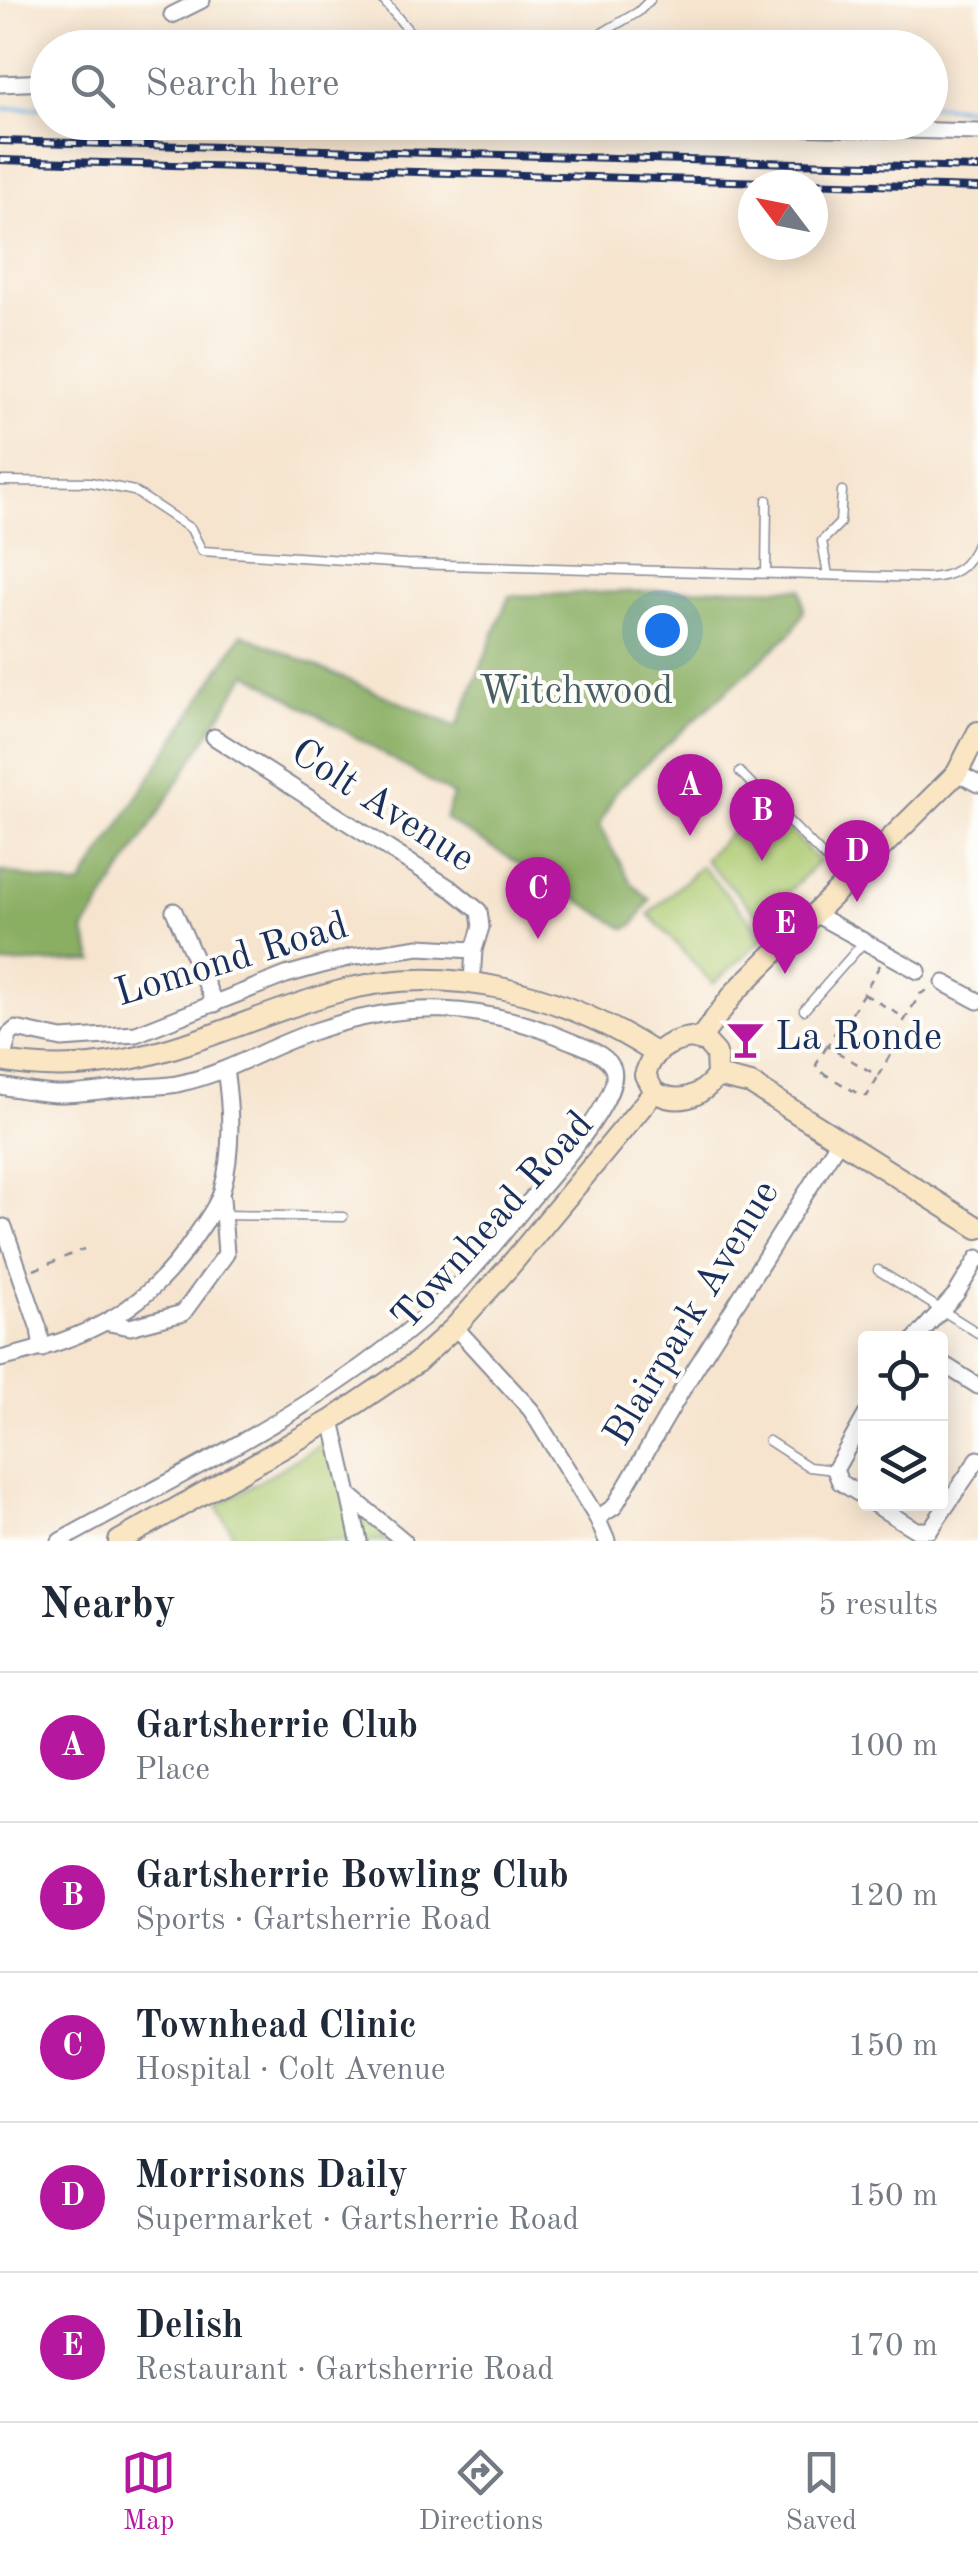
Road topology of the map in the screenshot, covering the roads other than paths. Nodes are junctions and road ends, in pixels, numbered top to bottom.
1 (202, 0) edge
2 (382, 0) edge
3 (650, 0) edge
4 (172, 15) dead end
5 (408, 30) edge
6 (607, 30) edge
7 (30, 83) edge
8 (0, 84) edge
9 (948, 131) edge
10 (978, 132) edge
11 (0, 481) edge
12 (842, 490) dead end
13 (767, 500) dead end
14 (978, 542) edge
15 (766, 573) junction
16 (828, 575) junction
17 (978, 732) edge
18 (214, 737) dead end
19 (740, 772) dead end
20 (957, 772) junction
21 (978, 784) edge
22 (846, 880) junction
23 (174, 911) dead end
24 (813, 913) junction
25 (864, 942) junction
26 (474, 950) junction
27 (918, 971) dead end
28 (472, 982) junction
29 (944, 984) road end
30 (978, 1001) edge
31 (304, 1002) junction
32 (215, 1004) junction
33 (804, 1010) dead end
34 (314, 1031) junction
35 (699, 1040) junction
36 (655, 1053) junction
37 (1, 1061) edge
38 (225, 1068) junction
39 (717, 1076) junction
40 (0, 1086) edge
41 (654, 1092) junction
42 (840, 1138) junction
43 (222, 1192) junction
44 (221, 1215) junction
45 (343, 1217) dead end
46 (4, 1228) dead end
47 (978, 1228) edge
48 (978, 1258) edge
49 (878, 1270) dead end
50 (941, 1310) junction
51 (109, 1322) junction
52 (456, 1327) junction
53 (921, 1331) edge
54 (978, 1333) edge
55 (42, 1349) junction
56 (0, 1359) edge
57 (948, 1367) edge
58 (337, 1382) junction
59 (978, 1386) edge
60 (353, 1404) junction
61 (332, 1420) junction
62 (863, 1421) edge
63 (770, 1441) dead end
64 (978, 1458) edge
65 (835, 1470) junction
66 (858, 1493) edge
67 (349, 1495) junction
68 (948, 1503) edge
69 (885, 1511) edge
70 (943, 1511) edge
71 (597, 1518) junction
72 (60, 1541) edge
73 (119, 1541) edge
74 (359, 1541) edge
75 (404, 1541) edge
76 (608, 1541) edge

1 - 4 street
2 - 5 lane
3 - 6 lane
7 - 8 street
9 - 10 street
11 - 15 lane
12 - 16 lane
13 - 15 lane
14 - 16 lane
15 - 16 lane
17 - 20 street
18 - 26 street, Colt Avenue
19 - 22 lane
20 - 21 street
20 - 22 street
22 - 24 street
23 - 32 street
24 - 25 street
24 - 35 street
25 - 27 street
25 - 33 lane
26 - 28 street
26 - 32 street, Lomond Road
28 - 31 street, Lomond Road
28 - 36 street, Lomond Road
29 - 30 street
31 - 34 street, Lomond Road
31 - 37 street, Lomond Road
32 - 37 street, Lomond Road
34 - 38 street
34 - 58 street
35 - 36 street
35 - 39 street
36 - 41 street
38 - 40 street
38 - 43 street
39 - 41 street
39 - 42 street
41 - 52 street, Townhead Road
42 - 47 street
42 - 71 street, Blairpark Avenue
43 - 44 street
43 - 51 street
44 - 45 lane
44 - 51 street
46 - 55 street
48 - 50 street
49 - 50 lane
50 - 53 street
50 - 54 lane
51 - 55 street
52 - 60 street, Townhead Road
52 - 71 street
55 - 56 street
57 - 59 street
58 - 60 street
58 - 72 street
60 - 61 street, Townhead Road
61 - 67 street
61 - 73 street, Townhead Road
62 - 65 street
63 - 65 lane
64 - 68 street
65 - 66 street
67 - 74 street
67 - 75 street
69 - 70 street
71 - 76 street

